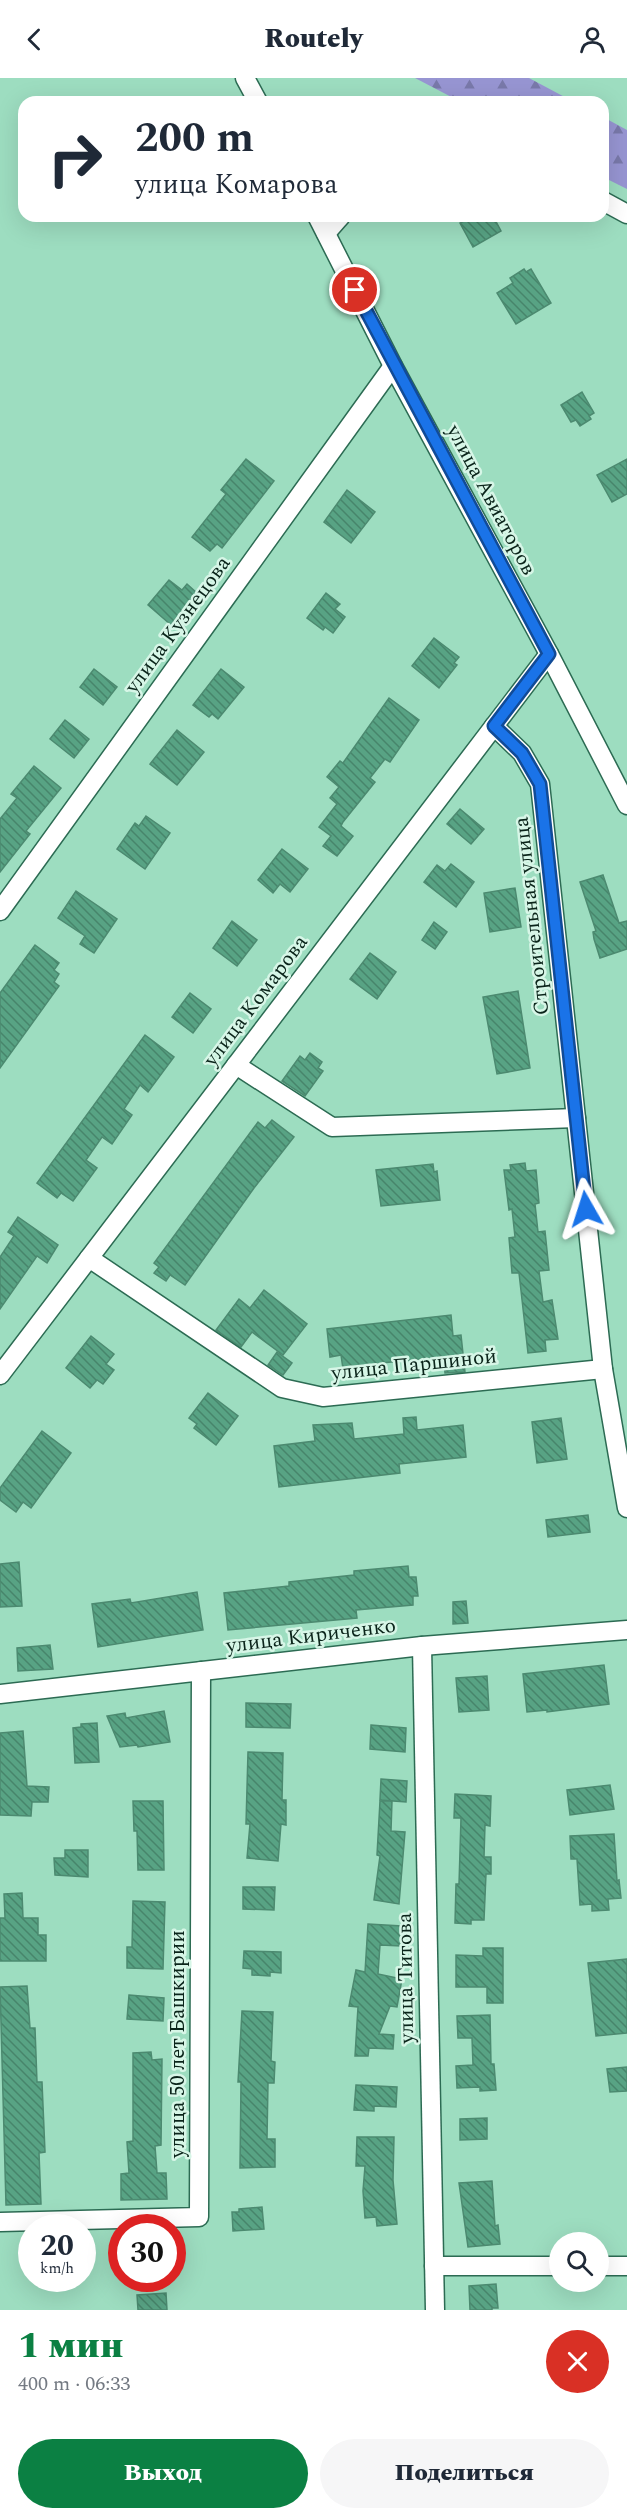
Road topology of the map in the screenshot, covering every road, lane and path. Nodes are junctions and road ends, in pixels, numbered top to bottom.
1 (245, 78) edge
2 (255, 96) edge
3 (609, 204) edge
4 (627, 214) edge
5 (320, 222) edge
6 (335, 222) edge
7 (326, 233) junction
8 (393, 366) junction
9 (549, 654) junction
10 (494, 726) junction
11 (627, 805) edge
12 (0, 910) edge
13 (236, 1065) junction
14 (576, 1118) junction
15 (89, 1258) junction
16 (603, 1369) junction
17 (0, 1375) edge
18 (627, 1508) edge
19 (627, 1630) edge
20 (422, 1646) junction
21 (201, 1671) junction
22 (0, 1695) edge
23 (0, 2222) edge
24 (434, 2266) junction
25 (549, 2266) edge
26 (609, 2266) edge
27 (627, 2266) edge
28 (435, 2310) edge

1 - 2 street
3 - 4 street
5 - 7 street, улица Авиаторов
6 - 7 street
7 - 8 street, улица Авиаторов
8 - 9 street, улица Авиаторов
8 - 12 street, улица Кузнецова
9 - 10 street, улица Комарова
9 - 11 street, улица Авиаторов
10 - 13 street, улица Комарова
10 - 14 street, Строительная улица
13 - 14 street
13 - 15 street, улица Комарова
14 - 16 street, Строительная улица
15 - 16 street, улица Паршиной
15 - 17 street, улица Комарова
16 - 18 street, Строительная улица
19 - 20 street, улица Кириченко
20 - 21 street, улица Кириченко
20 - 24 street, улица Титова
21 - 22 street, улица Кириченко
21 - 23 street, улица 50 лет Башкирии
24 - 25 street
24 - 28 street, улица Титова
26 - 27 street

